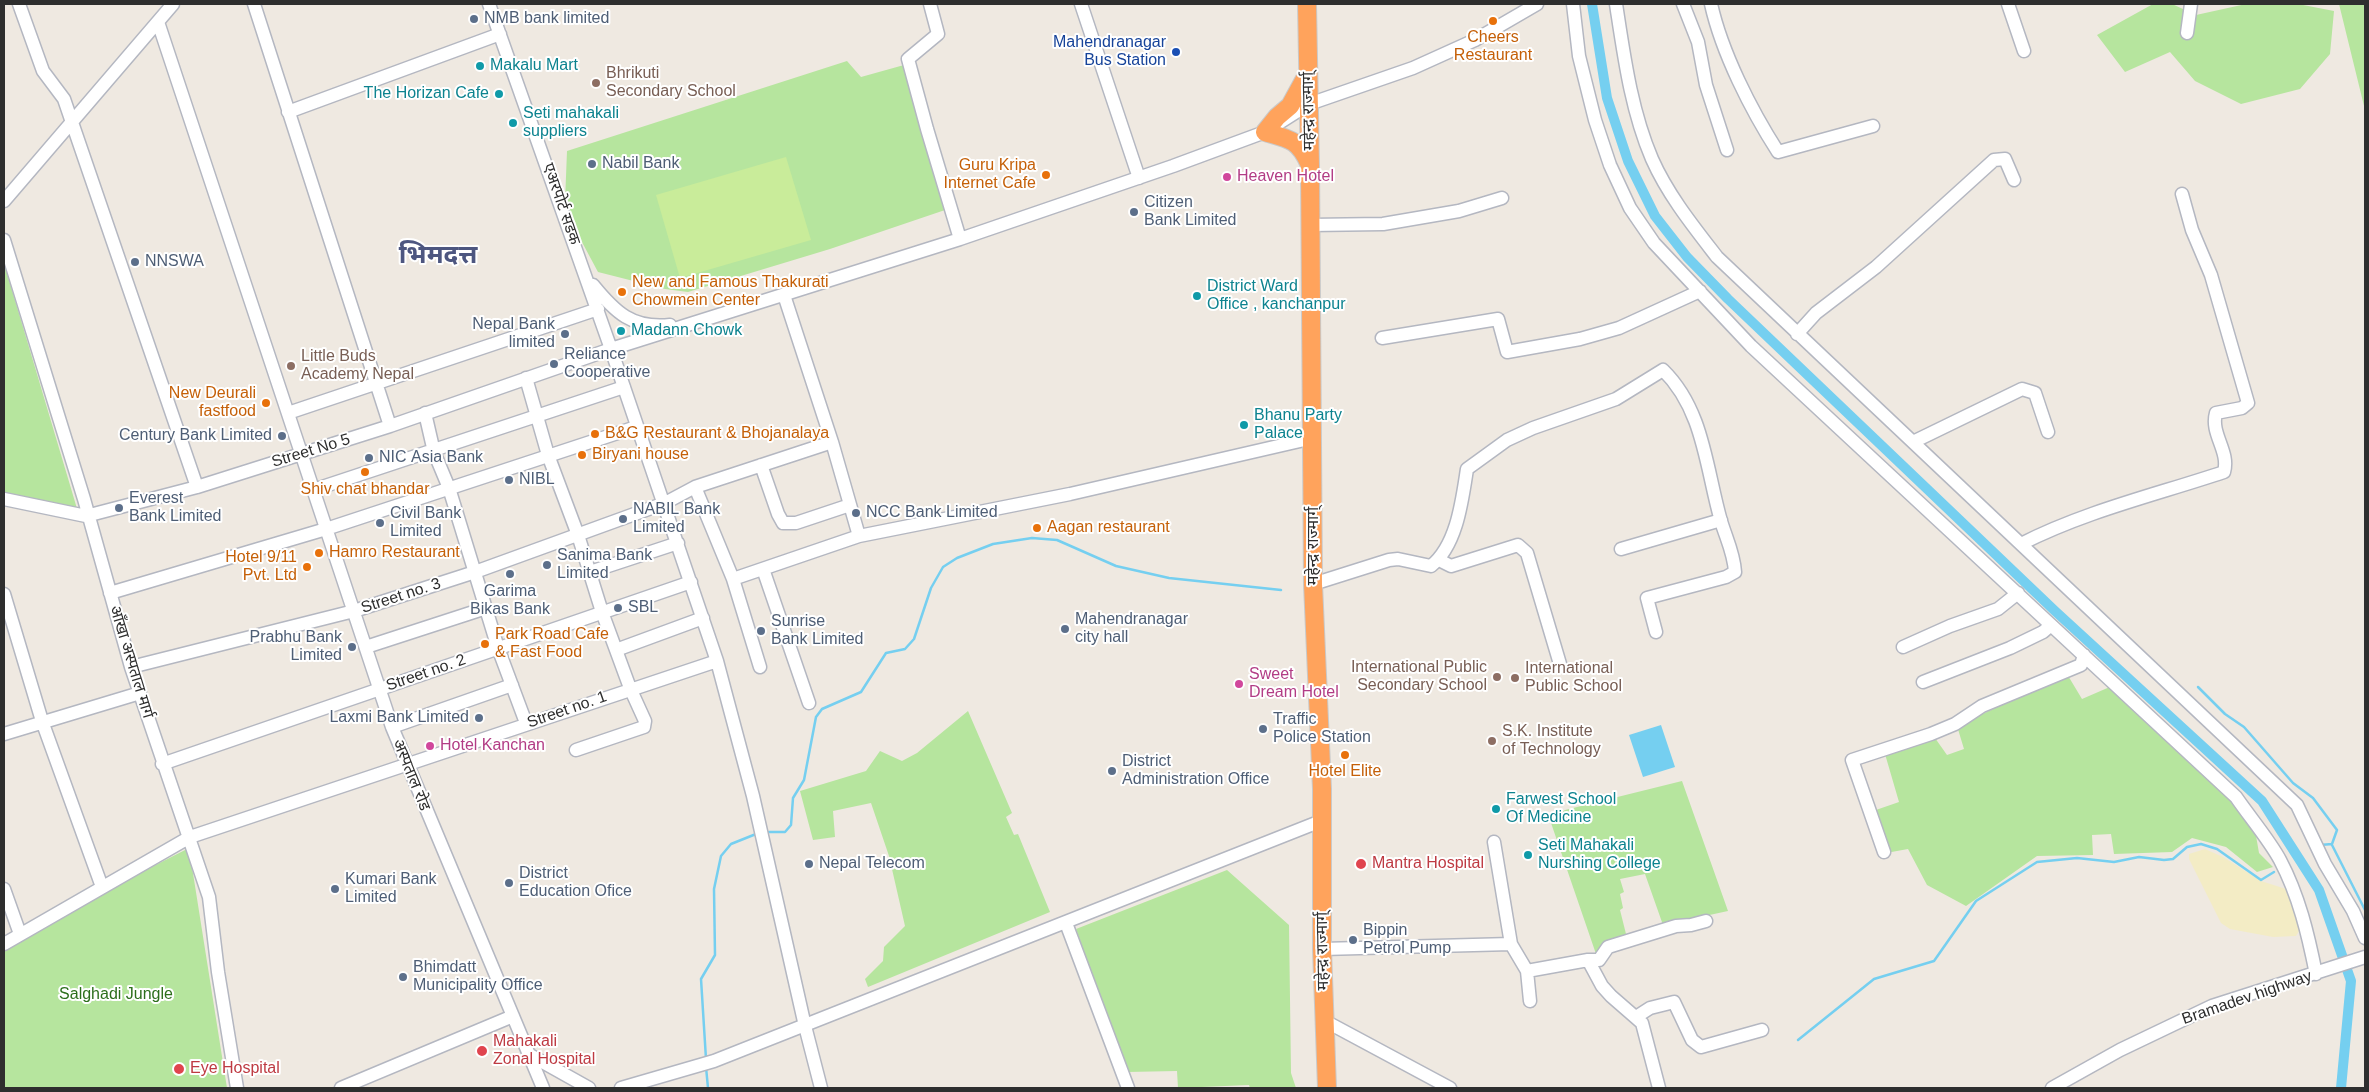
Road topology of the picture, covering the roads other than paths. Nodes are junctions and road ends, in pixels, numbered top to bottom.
1 (19, 4) edge
2 (173, 4) edge
3 (254, 4) edge
4 (489, 4) edge
5 (930, 4) edge
6 (1081, 4) edge
7 (1307, 4) edge
8 (1537, 4) edge
9 (1572, 4) edge
10 (1616, 4) edge
11 (1683, 4) edge
12 (1711, 4) edge
13 (2008, 4) edge
14 (2190, 4) edge
15 (158, 22) junction
16 (2187, 33) dead end
17 (500, 34) junction
18 (2024, 51) dead end
19 (1309, 71) junction
20 (1309, 104) junction
21 (288, 112) junction
22 (72, 121) junction
23 (1874, 126) dead end
24 (1265, 132) junction
25 (1727, 150) dead end
26 (1310, 166) junction
27 (1140, 178) junction
28 (2014, 180) dead end
29 (2182, 194) dead end
30 (1502, 198) dead end
31 (4, 201) edge
32 (1310, 225) junction
33 (960, 239) junction
34 (4, 240) edge
35 (586, 277) junction
36 (1700, 290) junction
37 (784, 295) junction
38 (598, 309) junction
39 (692, 324) junction
40 (1797, 334) junction
41 (1382, 338) dead end
42 (612, 349) junction
43 (526, 378) junction
44 (377, 383) junction
45 (624, 387) junction
46 (288, 413) junction
47 (425, 413) junction
48 (537, 416) junction
49 (390, 426) junction
50 (636, 427) junction
51 (2048, 432) dead end
52 (1313, 438) junction
53 (832, 442) junction
54 (1913, 442) junction
55 (434, 452) junction
56 (301, 454) junction
57 (548, 455) junction
58 (761, 465) junction
59 (197, 487) junction
60 (695, 487) junction
61 (449, 488) junction
62 (313, 490) junction
63 (4, 499) edge
64 (665, 503) junction
65 (850, 505) junction
66 (89, 515) junction
67 (1721, 520) junction
68 (326, 529) junction
69 (578, 535) junction
70 (859, 536) junction
71 (678, 543) junction
72 (2021, 544) junction
73 (1621, 549) dead end
74 (1440, 560) junction
75 (763, 569) junction
76 (475, 572) junction
77 (590, 572) junction
78 (733, 579) junction
79 (690, 582) junction
80 (1313, 584) junction
81 (110, 593) junction
82 (2018, 593) junction
83 (4, 594) edge
84 (486, 608) junction
85 (354, 611) junction
86 (602, 612) junction
87 (703, 618) junction
88 (2051, 625) junction
89 (1656, 632) dead end
90 (366, 646) junction
91 (1903, 647) dead end
92 (498, 648) junction
93 (616, 650) junction
94 (2084, 655) junction
95 (716, 661) junction
96 (1560, 664) dead end
97 (131, 667) junction
98 (760, 667) dead end
99 (1923, 682) dead end
100 (512, 685) junction
101 (630, 688) junction
102 (380, 689) junction
103 (140, 693) junction
104 (809, 703) dead end
105 (42, 721) junction
106 (526, 723) junction
107 (392, 727) junction
108 (4, 734) edge
109 (576, 750) dead end
110 (162, 764) junction
111 (406, 764) junction
112 (1321, 821) junction
113 (190, 837) junction
114 (1494, 842) dead end
115 (1884, 852) dead end
116 (102, 887) junction
117 (4, 889) edge
118 (1706, 921) dead end
119 (1066, 923) junction
120 (20, 934) junction
121 (2365, 938) edge
122 (4, 944) edge
123 (1511, 944) junction
124 (1322, 949) junction
125 (2365, 957) edge
126 (1588, 960) junction
127 (1527, 971) junction
128 (2318, 973) junction
129 (1530, 1000) dead end
130 (513, 1016) junction
131 (1636, 1017) junction
132 (1325, 1021) junction
133 (805, 1026) junction
134 (1762, 1030) dead end
135 (530, 1055) junction
136 (237, 1088) edge
137 (341, 1088) edge
138 (543, 1088) edge
139 (589, 1088) edge
140 (621, 1088) edge
141 (822, 1088) edge
142 (1128, 1088) edge
143 (1327, 1088) edge
144 (1450, 1088) edge
145 (1659, 1088) edge
146 (2052, 1088) edge

1 - 22 street
2 - 15 street
3 - 21 street
4 - 17 street, एअरपोर्ट सडक
5 - 33 street
6 - 27 street
7 - 19 highway, महेन्द्र राज्मार्ग्
8 - 20 street
9 - 36 street
10 - 40 street
11 - 25 street
12 - 23 street
13 - 18 street
14 - 16 street
15 - 22 street
15 - 46 street, अस्पताल रोड
17 - 21 street
17 - 35 street, एअरपोर्ट सडक
19 - 20 highway, महेन्द्र राज्मार्ग्
19 - 24 highway
20 - 24 street
20 - 26 highway, महेन्द्र राज्मार्ग्
21 - 44 street
22 - 31 street
22 - 59 street
24 - 26 highway
24 - 27 street
26 - 32 highway, महेन्द्र राज्मार्ग्
27 - 33 street
28 - 40 street
29 - 72 street
30 - 32 street
32 - 52 highway, महेन्द्र राज्मार्ग्
33 - 37 street
34 - 66 street, आँखा अस्पताल मार्ग
35 - 38 street, एअरपोर्ट सडक
35 - 39 street
36 - 41 street
36 - 82 street
37 - 39 street
37 - 53 street
38 - 42 street, एअरपोर्ट सडक
38 - 44 street
39 - 42 street, Street No 5
40 - 54 street
42 - 43 street, Street No 5
42 - 45 street, एअरपोर्ट सडक
43 - 47 street, Street No 5
43 - 48 street
44 - 46 street
44 - 49 street
45 - 48 street
45 - 50 street, एअरपोर्ट सडक
46 - 56 street, अस्पताल रोड
47 - 49 street, Street No 5
47 - 55 street
48 - 55 street
48 - 57 street
49 - 56 street, Street No 5
50 - 57 street
50 - 64 street, एअरपोर्ट सडक
51 - 54 street
52 - 70 street
52 - 80 highway, महेन्द्र राज्मार्ग्
53 - 58 street, Street no. 3
53 - 65 street
54 - 72 street
55 - 61 street
55 - 62 street
56 - 59 street, Street No 5
56 - 62 street, अस्पताल रोड
57 - 61 street
57 - 69 street
58 - 60 street, Street no. 3
58 - 65 street
59 - 66 street, Street No 5
60 - 64 street, Street no. 3
60 - 78 street
61 - 68 street
61 - 76 street
62 - 68 street, अस्पताल रोड
63 - 66 street, Street No 5
64 - 69 street, Street no. 3
64 - 71 street, एअरपोर्ट सडक
65 - 70 street
66 - 81 street, आँखा अस्पताल मार्ग
67 - 73 street
67 - 74 street
67 - 89 street
68 - 81 street
68 - 85 street, अस्पताल रोड
69 - 76 street, Street no. 3
69 - 77 street
70 - 75 street
71 - 77 street
71 - 79 street, एअरपोर्ट सडक
72 - 121 street
74 - 80 street
74 - 96 street
75 - 78 street
75 - 104 street
76 - 84 street
76 - 85 street, Street no. 3
77 - 86 street
78 - 98 street
79 - 86 street, Street no. 2
79 - 87 street, एअरपोर्ट सडक
80 - 112 highway, महेन्द्र राज्मार्ग्
81 - 97 street, आँखा अस्पताल मार्ग
82 - 88 street
82 - 91 street
83 - 105 street
84 - 90 street
84 - 92 street
85 - 90 street, अस्पताल रोड
85 - 97 street, Street no. 3
86 - 92 street, Street no. 2
86 - 93 street
87 - 93 street
87 - 95 street, एअरपोर्ट सडक
88 - 94 street
88 - 99 street
90 - 102 street, अस्पताल रोड
92 - 100 street
92 - 102 street, Street no. 2
93 - 101 street
94 - 115 street
94 - 128 street
95 - 101 street, Street no. 1
95 - 133 street, एअरपोर्ट सडक
97 - 103 street, आँखा अस्पताल मार्ग
100 - 106 street
100 - 107 street
101 - 106 street, Street no. 1
101 - 109 street
102 - 107 street, अस्पताल रोड
102 - 110 street, Street no. 2
103 - 105 street
103 - 110 street, आँखा अस्पताल मार्ग
105 - 108 street
105 - 116 street
106 - 111 street, Street no. 1
107 - 111 street, अस्पताल रोड
110 - 113 street, आँखा अस्पताल मार्ग
111 - 113 street, Street no. 1
111 - 130 street, अस्पताल रोड
112 - 119 street
112 - 124 highway, महेन्द्र राज्मार्ग्
113 - 116 street, Street no. 1
113 - 136 street, आँखा अस्पताल मार्ग
114 - 123 street
116 - 120 street, Street no. 1
117 - 120 street
118 - 126 street
119 - 133 street
119 - 142 street
120 - 122 street, Street no. 1
123 - 124 street
123 - 127 street
124 - 132 highway, महेन्द्र राज्मार्ग्
125 - 128 street, Bramadev highway
126 - 127 street
126 - 131 street
127 - 129 street
128 - 146 street, Bramadev highway
130 - 135 street, अस्पताल रोड
130 - 137 street
131 - 134 street
131 - 145 street
132 - 143 highway, महेन्द्र राज्मार्ग्
132 - 144 street
133 - 140 street
133 - 141 street, एअरपोर्ट सडक
135 - 138 street, अस्पताल रोड
135 - 139 street

